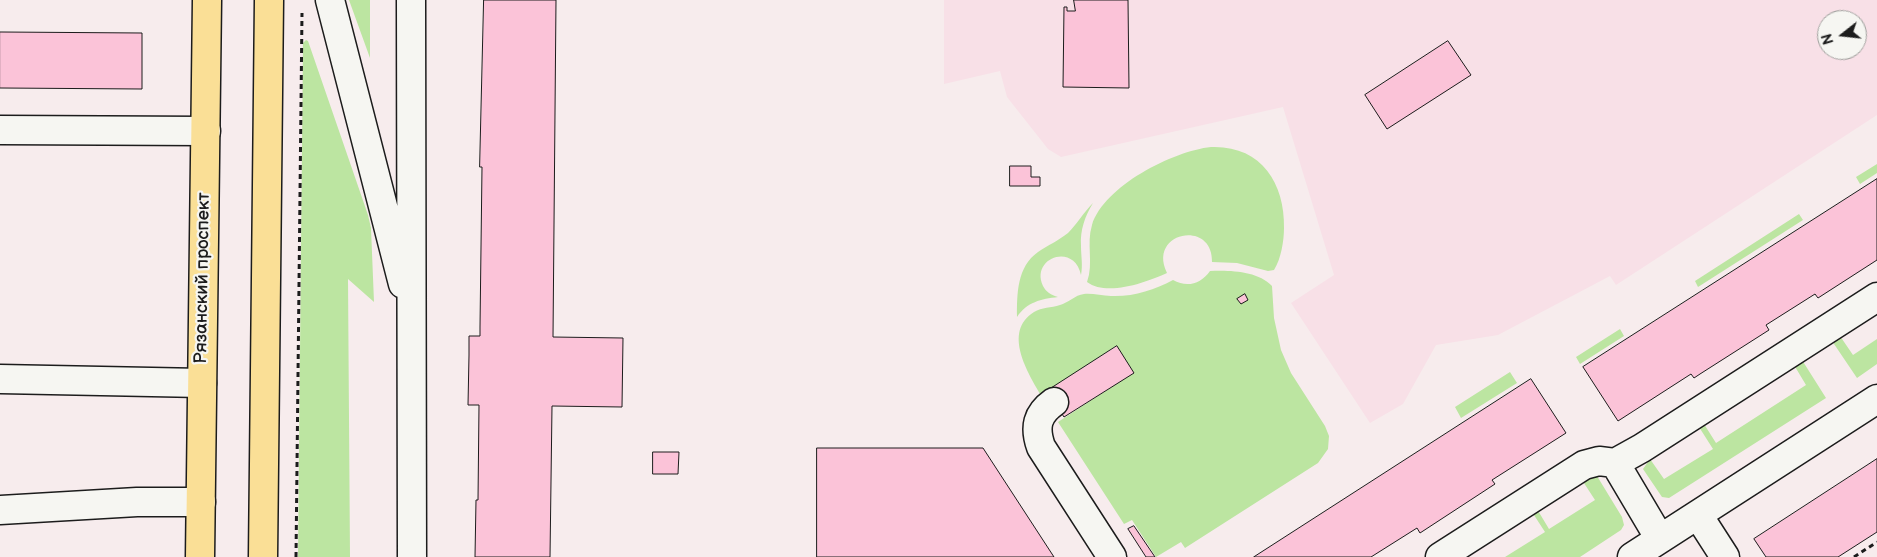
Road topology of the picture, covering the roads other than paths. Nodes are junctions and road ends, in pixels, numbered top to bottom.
1 (207, 0) edge
2 (269, 0) edge
3 (330, 0) edge
4 (412, 0) edge
5 (0, 130) edge
6 (206, 132) junction
7 (1877, 297) edge
8 (413, 325) junction
9 (0, 380) edge
10 (202, 382) junction
11 (1877, 399) edge
12 (1054, 402) dead end
13 (1615, 463) junction
14 (200, 502) junction
15 (0, 510) edge
16 (1698, 515) junction
17 (1660, 539) junction
18 (200, 557) edge
19 (264, 557) edge
20 (412, 557) edge
21 (1112, 557) edge
22 (1440, 557) edge
23 (1632, 557) edge
24 (1725, 557) edge

1 - 6 main road, Рязанский проспект
2 - 19 main road
3 - 8 street
4 - 8 street
5 - 6 street
6 - 10 main road, Рязанский проспект
7 - 13 street
8 - 20 street
9 - 10 street
10 - 14 main road, Рязанский проспект
11 - 16 street
12 - 21 street
13 - 17 street
13 - 22 street
14 - 15 street
14 - 18 main road, Рязанский проспект
16 - 17 street
16 - 24 street
17 - 23 street

